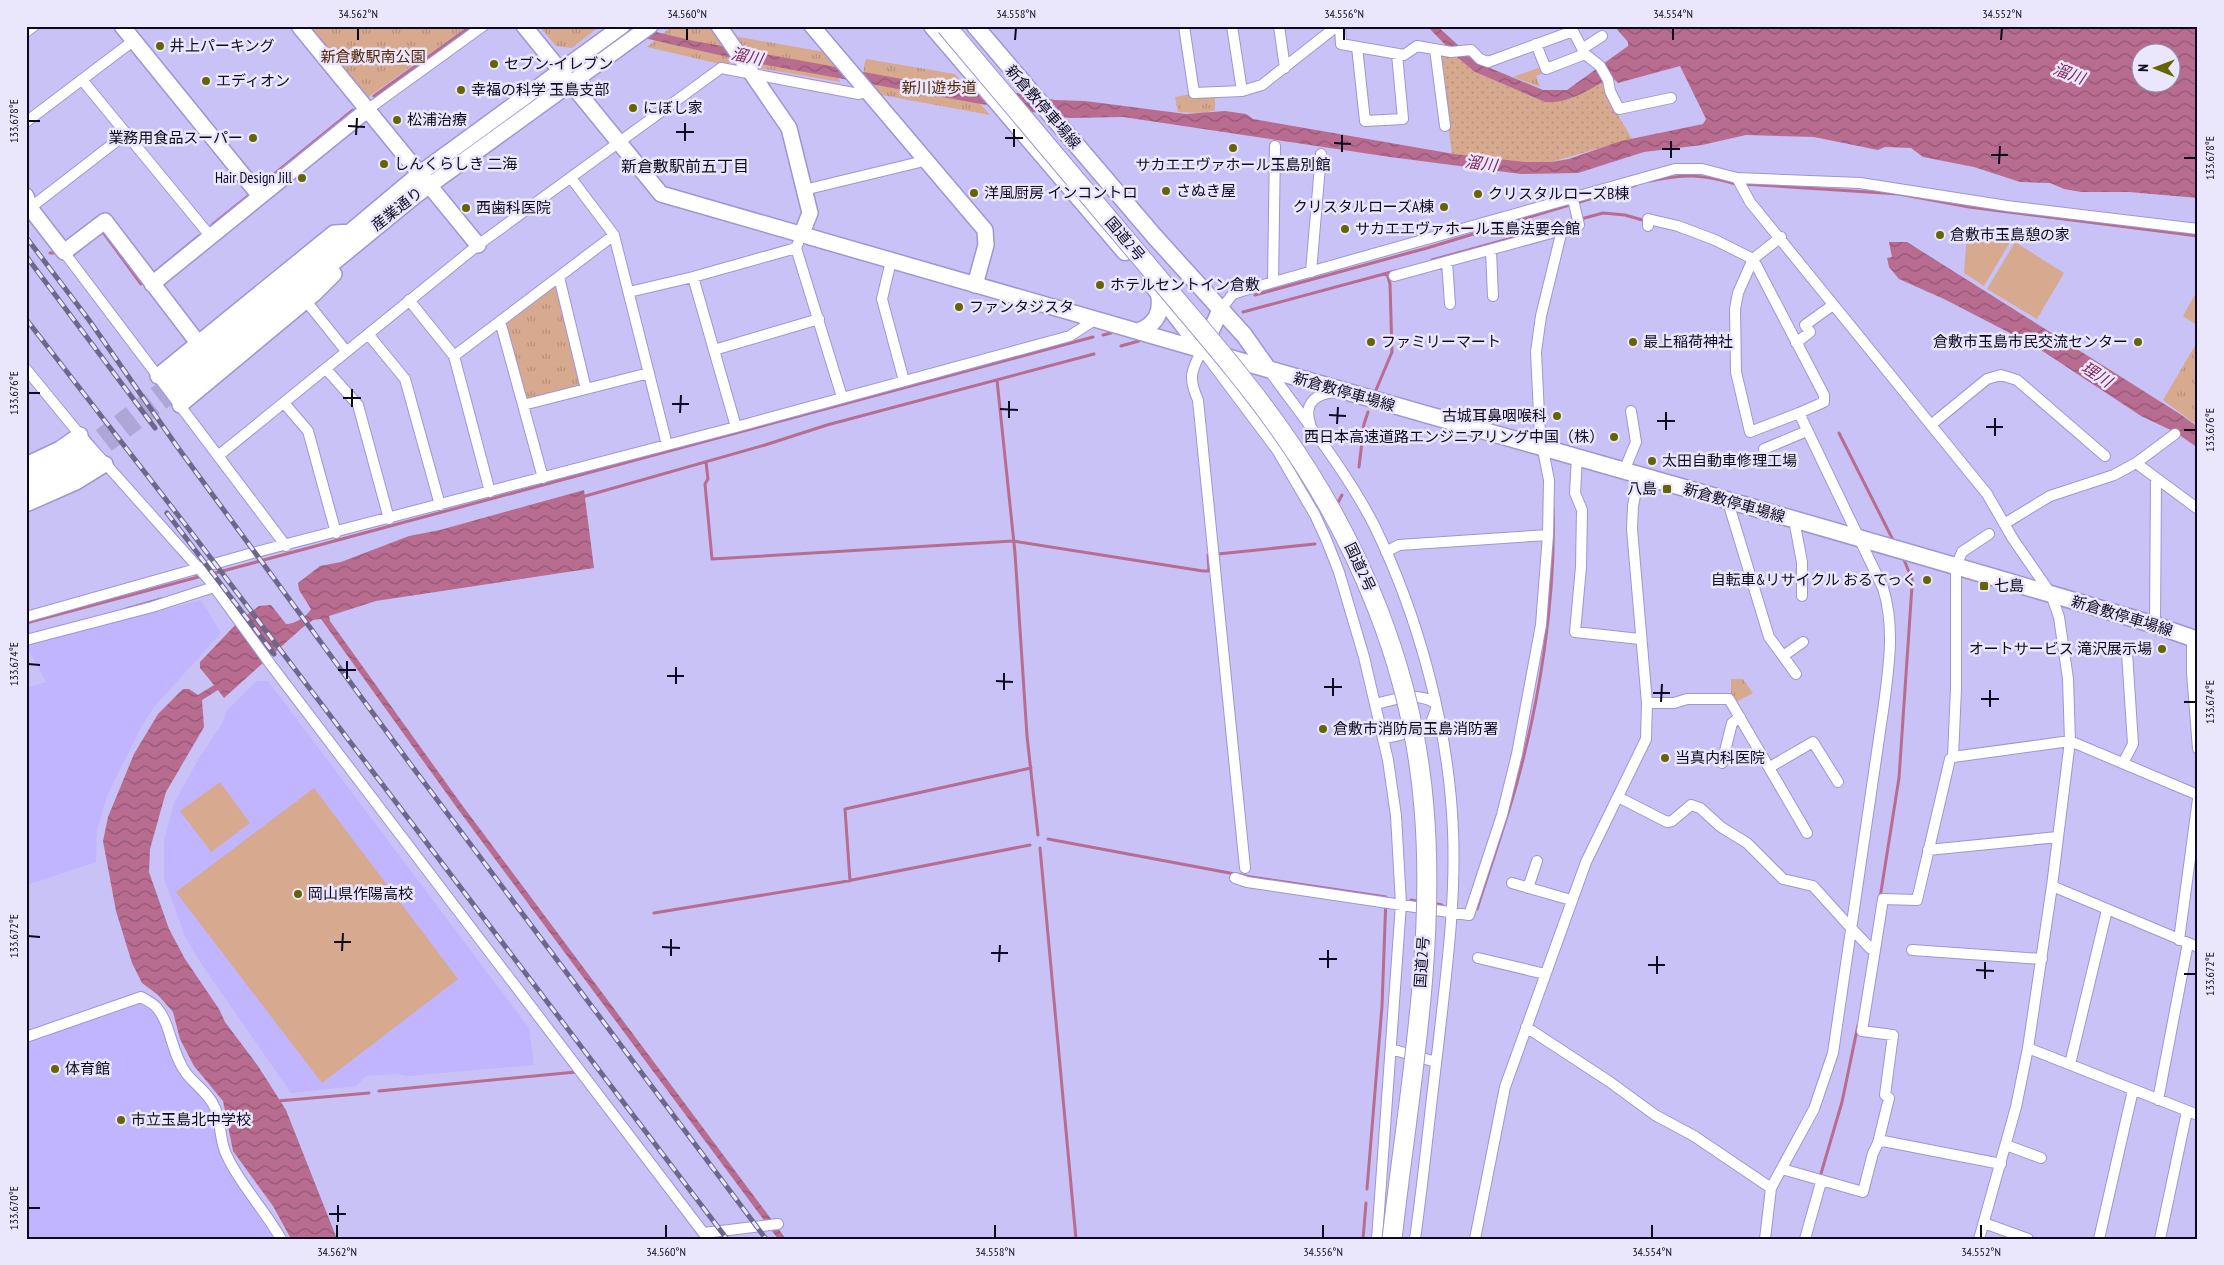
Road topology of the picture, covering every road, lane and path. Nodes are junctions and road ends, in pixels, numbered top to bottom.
1 (34, 26) edge
2 (122, 26) edge
3 (299, 26) edge
4 (483, 26) edge
5 (524, 26) edge
6 (650, 26) edge
7 (719, 26) edge
8 (932, 26) edge
9 (946, 26) edge
10 (975, 26) edge
11 (1184, 26) edge
12 (1232, 26) edge
13 (1279, 26) edge
14 (1339, 26) edge
15 (818, 28) edge
16 (617, 30) edge
17 (26, 32) edge
18 (1602, 36) dead end
19 (134, 41) junction
20 (1536, 44) junction
21 (1357, 47) junction
22 (1434, 49) junction
23 (1584, 51) junction
24 (1397, 54) junction
25 (1006, 63) junction
26 (1286, 68) junction
27 (748, 69) junction
28 (561, 72) junction
29 (83, 81) junction
30 (980, 82) junction
31 (570, 84) junction
32 (1242, 91) junction
33 (867, 92) junction
34 (1671, 98) dead end
35 (367, 110) junction
36 (26, 122) edge
37 (1444, 126) dead end
38 (127, 133) junction
39 (618, 143) junction
40 (1275, 146) dead end
41 (1321, 154) dead end
42 (924, 161) junction
43 (571, 178) junction
44 (1737, 178) junction
45 (424, 180) junction
46 (804, 190) junction
47 (260, 196) junction
48 (28, 202) edge
49 (1576, 209) junction
50 (1648, 223) dead end
51 (1565, 229) junction
52 (2198, 229) edge
53 (802, 233) junction
54 (614, 235) junction
55 (355, 236) junction
56 (211, 237) junction
57 (1781, 237) junction
58 (1158, 241) junction
59 (478, 245) junction
60 (796, 248) junction
61 (1491, 251) junction
62 (64, 252) junction
63 (891, 261) junction
64 (1752, 261) junction
65 (1132, 262) junction
66 (1447, 262) junction
67 (1311, 272) junction
68 (1394, 276) dead end
69 (559, 277) junction
70 (692, 277) junction
71 (1273, 282) junction
72 (152, 284) junction
73 (975, 285) junction
74 (629, 292) junction
75 (1159, 294) junction
76 (1493, 296) dead end
77 (409, 300) junction
78 (306, 301) junction
79 (1450, 304) dead end
80 (1833, 305) junction
81 (1221, 309) junction
82 (819, 319) junction
83 (1096, 319) junction
84 (500, 321) junction
85 (1140, 332) junction
86 (368, 334) junction
87 (198, 343) junction
88 (1796, 343) junction
89 (714, 350) junction
90 (1202, 350) junction
91 (346, 351) junction
92 (454, 356) junction
93 (26, 369) edge
94 (326, 369) junction
95 (1268, 369) junction
96 (649, 373) junction
97 (904, 381) junction
98 (171, 389) junction
99 (586, 389) junction
100 (1340, 391) junction
101 (842, 397) junction
102 (284, 403) junction
103 (523, 405) junction
104 (1630, 411) dead end
105 (1799, 413) junction
106 (1310, 423) junction
107 (1932, 424) junction
108 (736, 427) junction
109 (1807, 431) junction
110 (2175, 434) dead end
111 (667, 445) junction
112 (1542, 447) junction
113 (84, 448) junction
114 (1764, 449) dead end
115 (218, 456) junction
116 (2105, 456) dead end
117 (1577, 457) junction
118 (2136, 463) junction
119 (105, 464) junction
120 (26, 465) edge
121 (1631, 473) junction
122 (543, 478) junction
123 (2156, 478) junction
124 (26, 479) edge
125 (26, 491) edge
126 (490, 492) junction
127 (1728, 502) junction
128 (26, 504) edge
129 (440, 505) junction
130 (2198, 509) edge
131 (389, 519) junction
132 (1794, 520) junction
133 (2004, 524) junction
134 (336, 533) junction
135 (1988, 534) dead end
136 (1548, 535) junction
137 (1859, 537) junction
138 (286, 546) junction
139 (1386, 552) junction
140 (1956, 567) junction
141 (200, 569) junction
142 (212, 584) junction
143 (2051, 594) junction
144 (1802, 596) dead end
145 (26, 616) edge
146 (2155, 625) junction
147 (1640, 639) junction
148 (2195, 639) edge
149 (26, 640) edge
150 (1803, 642) dead end
151 (2127, 653) dead end
152 (1783, 656) junction
153 (1796, 674) dead end
154 (1647, 703) junction
155 (1376, 704) junction
156 (1436, 706) junction
157 (1740, 717) junction
158 (1383, 739) junction
159 (2070, 741) junction
160 (2198, 749) edge
161 (1953, 757) junction
162 (1722, 763) dead end
163 (2123, 763) junction
164 (1770, 767) junction
165 (1838, 782) dead end
166 (2198, 794) edge
167 (1618, 797) junction
168 (2198, 799) edge
169 (1807, 833) dead end
170 (2058, 837) junction
171 (1928, 850) junction
172 (1536, 861) dead end
173 (1245, 868) dead end
174 (1235, 878) dead end
175 (1512, 883) dead end
176 (2052, 886) junction
177 (1528, 888) junction
178 (1571, 900) junction
179 (1391, 903) junction
180 (2107, 910) junction
181 (1452, 911) junction
182 (1851, 928) junction
183 (2188, 943) edge
184 (1873, 949) junction
185 (1912, 950) dead end
186 (1478, 958) dead end
187 (2042, 959) junction
188 (1545, 974) junction
189 (1526, 1027) junction
190 (26, 1038) edge
191 (2028, 1048) junction
192 (1391, 1049) junction
193 (1436, 1062) junction
194 (2070, 1064) junction
195 (2133, 1090) junction
196 (2158, 1100) junction
197 (2187, 1111) junction
198 (2198, 1115) edge
199 (1878, 1143) junction
200 (2006, 1145) junction
201 (2041, 1158) dead end
202 (2001, 1164) junction
203 (1782, 1169) junction
204 (1821, 1182) junction
205 (1771, 1188) junction
206 (1984, 1223) junction
207 (774, 1225) dead end
208 (706, 1236) edge
209 (281, 1239) edge
210 (1377, 1239) edge
211 (1392, 1239) edge
212 (1415, 1239) edge
213 (1475, 1239) edge
214 (1765, 1239) edge
215 (1804, 1239) edge
216 (1979, 1239) edge
217 (2028, 1239) edge
218 (2099, 1239) edge
219 (2160, 1239) edge

1 - 17 street
2 - 19 street
3 - 35 street
4 - 35 street
5 - 28 street
6 - 31 street, 産業通り
7 - 27 street
8 - 30 main road, 新倉敷停車場線
9 - 211 highway, 国道2号, bridge
10 - 25 main road, 新倉敷停車場線
11 - 32 street
12 - 32 street
13 - 26 street
14 - 21 street
14 - 26 street
15 - 33 street
16 - 28 street, 産業通り
18 - 23 street
19 - 29 street
19 - 47 street
20 - 22 street
20 - 23 street
20 - 23 street
21 - 24 street
21 - 24 street
22 - 24 street
22 - 37 street
23 - 34 street
25 - 30 main road
25 - 58 main road, 新倉敷停車場線
26 - 32 street
27 - 33 street
27 - 39 street
27 - 46 street
28 - 31 street
28 - 45 street, 産業通り
29 - 36 street
29 - 38 street
30 - 65 main road, 新倉敷停車場線
31 - 39 street
31 - 45 street, 産業通り
33 - 42 street
35 - 45 street
35 - 47 street
38 - 48 street
38 - 56 street
39 - 43 street
39 - 53 street
40 - 71 street
41 - 67 street
42 - 46 street
42 - 73 street
43 - 54 street
43 - 59 street
44 - 49 street
44 - 52 street
44 - 57 street
45 - 55 street, 産業通り
45 - 59 street
46 - 53 street
47 - 56 street
48 - 62 street
49 - 51 street
49 - 67 street
50 - 64 street
51 - 61 street
51 - 112 street
53 - 60 street
53 - 63 street
54 - 69 street
54 - 74 street
55 - 78 street
55 - 87 street
55 - 98 street, 産業通り
56 - 72 street
57 - 64 street
57 - 80 street
58 - 65 main road
58 - 81 main road, 新倉敷停車場線
59 - 77 street
60 - 70 street
60 - 82 street
61 - 66 street
61 - 76 street
62 - 72 street
62 - 98 street
63 - 73 street
63 - 97 street
64 - 88 street
64 - 105 street
65 - 75 main road, 新倉敷停車場線
66 - 68 street
66 - 79 street
67 - 71 street
69 - 84 street
69 - 99 street
70 - 74 street
70 - 89 street
71 - 81 street
72 - 87 street
73 - 83 street
74 - 96 street
75 - 85 main road
75 - 90 main road, 新倉敷停車場線
77 - 86 street
77 - 92 street
78 - 91 street
78 - 98 street
80 - 88 street
80 - 107 street
81 - 90 main road
81 - 95 main road, 新倉敷停車場線
82 - 89 street
82 - 101 street
83 - 85 street
83 - 97 street
84 - 92 street
84 - 103 street
85 - 90 street
86 - 91 street
86 - 129 street
87 - 98 street
88 - 105 street
89 - 108 street
90 - 95 main road, 新倉敷停車場線
90 - 155 street
90 - 173 street
91 - 94 street
92 - 126 street
93 - 113 street
94 - 102 street
94 - 131 street
95 - 100 main road, 新倉敷停車場線
95 - 106 street
96 - 99 street
96 - 111 street
97 - 101 street
98 - 115 street
99 - 103 street
100 - 106 street
100 - 112 main road, 新倉敷停車場線
101 - 108 street
102 - 115 street
102 - 134 street
103 - 122 street
104 - 121 street
105 - 109 street
106 - 139 street
107 - 116 street
107 - 133 street
108 - 111 street
109 - 114 street
109 - 137 street
110 - 118 street
111 - 122 street
112 - 117 main road, 新倉敷停車場線
112 - 136 street
113 - 119 street
113 - 120 street
113 - 124 street
113 - 125 street
115 - 138 street
117 - 121 main road, 新倉敷停車場線
117 - 147 street
118 - 123 street
118 - 133 street
119 - 128 street
119 - 141 street
121 - 127 main road, 新倉敷停車場線
121 - 147 street
122 - 126 street
123 - 130 street
123 - 146 street
126 - 129 street
127 - 132 main road, 新倉敷停車場線
127 - 152 street
129 - 131 street
131 - 134 street
132 - 137 main road, 新倉敷停車場線
132 - 144 street
133 - 143 street
134 - 138 street
135 - 140 street
136 - 139 street
136 - 181 street
137 - 140 main road, 新倉敷停車場線
137 - 182 street
138 - 141 street
139 - 156 street
140 - 143 main road, 新倉敷停車場線
140 - 161 street
141 - 142 street
141 - 145 street
142 - 149 street
142 - 208 street
143 - 146 main road, 新倉敷停車場線
143 - 159 street
146 - 148 main road, 新倉敷停車場線
147 - 154 street
148 - 160 street
150 - 152 street
151 - 163 street
152 - 153 street
154 - 157 street
154 - 167 street
155 - 156 street
155 - 158 street
156 - 158 street
156 - 181 street
157 - 162 street
157 - 164 street
158 - 179 street
159 - 161 street
159 - 163 street
159 - 170 street
161 - 171 street
163 - 166 street
164 - 165 street
164 - 169 street
167 - 178 street
167 - 182 street
168 - 183 street
170 - 171 street
170 - 176 street
171 - 184 street
172 - 177 street
174 - 179 street
175 - 177 street
176 - 180 street
176 - 187 street
177 - 178 street
178 - 188 street
179 - 181 street
179 - 192 street
180 - 183 street
180 - 194 street
181 - 193 street
182 - 184 street
182 - 203 street
183 - 196 street
184 - 199 street
185 - 187 street
186 - 188 street
187 - 191 street
188 - 189 street
189 - 205 street
189 - 213 street
190 - 209 street
191 - 194 street
191 - 200 street
192 - 193 street
192 - 210 street
193 - 212 street
194 - 195 street
195 - 196 street
195 - 218 street
196 - 197 street
197 - 198 street
197 - 219 street
199 - 202 street
199 - 204 street
200 - 201 street
200 - 202 street
202 - 206 street
203 - 204 street
203 - 205 street
204 - 215 street
205 - 214 street
206 - 216 street
206 - 217 street
207 - 208 street

